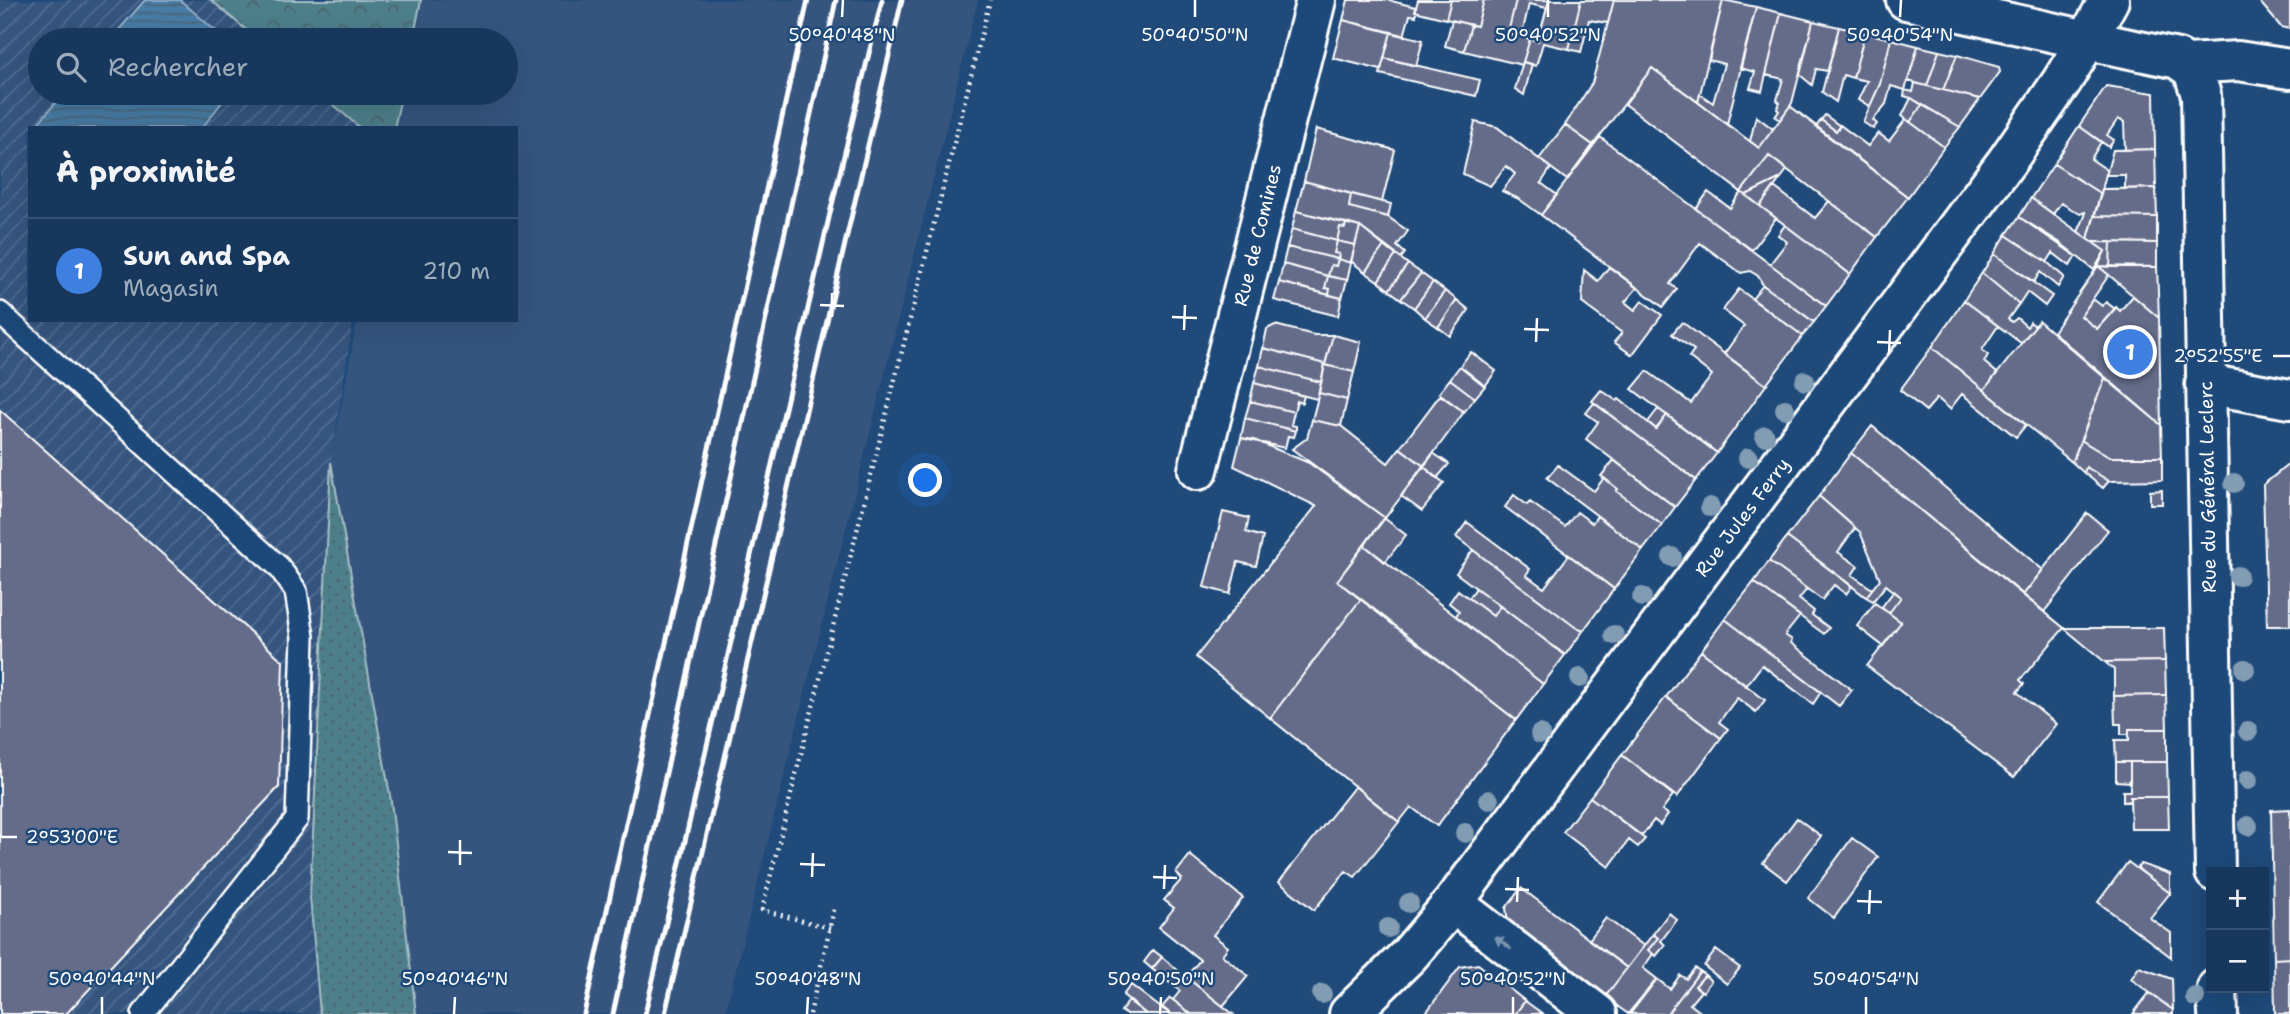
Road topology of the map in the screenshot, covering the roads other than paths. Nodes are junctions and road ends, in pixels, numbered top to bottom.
1 (1316, 0) edge
2 (1906, 0) edge
3 (2109, 0) edge
4 (2087, 40) junction
5 (2187, 64) junction
6 (2290, 69) edge
7 (0, 313) edge
8 (2205, 384) junction
9 (2290, 398) edge
10 (1198, 470) dead end
11 (2215, 867) edge
12 (1453, 903) junction
13 (2217, 993) edge
14 (143, 1014) edge
15 (1349, 1014) edge
16 (1597, 1014) edge
17 (2218, 1014) edge

1 - 10 street, Rue de Comines
2 - 4 street
3 - 4 street, Rue Jules Ferry
4 - 5 street
4 - 12 street, Rue Jules Ferry
5 - 6 street
5 - 8 street, Rue du Général Leclerc
7 - 14 lane
8 - 9 street
8 - 11 street, Rue du Général Leclerc
12 - 15 street, Rue Jules Ferry
16 -> 12 street
13 - 17 street

